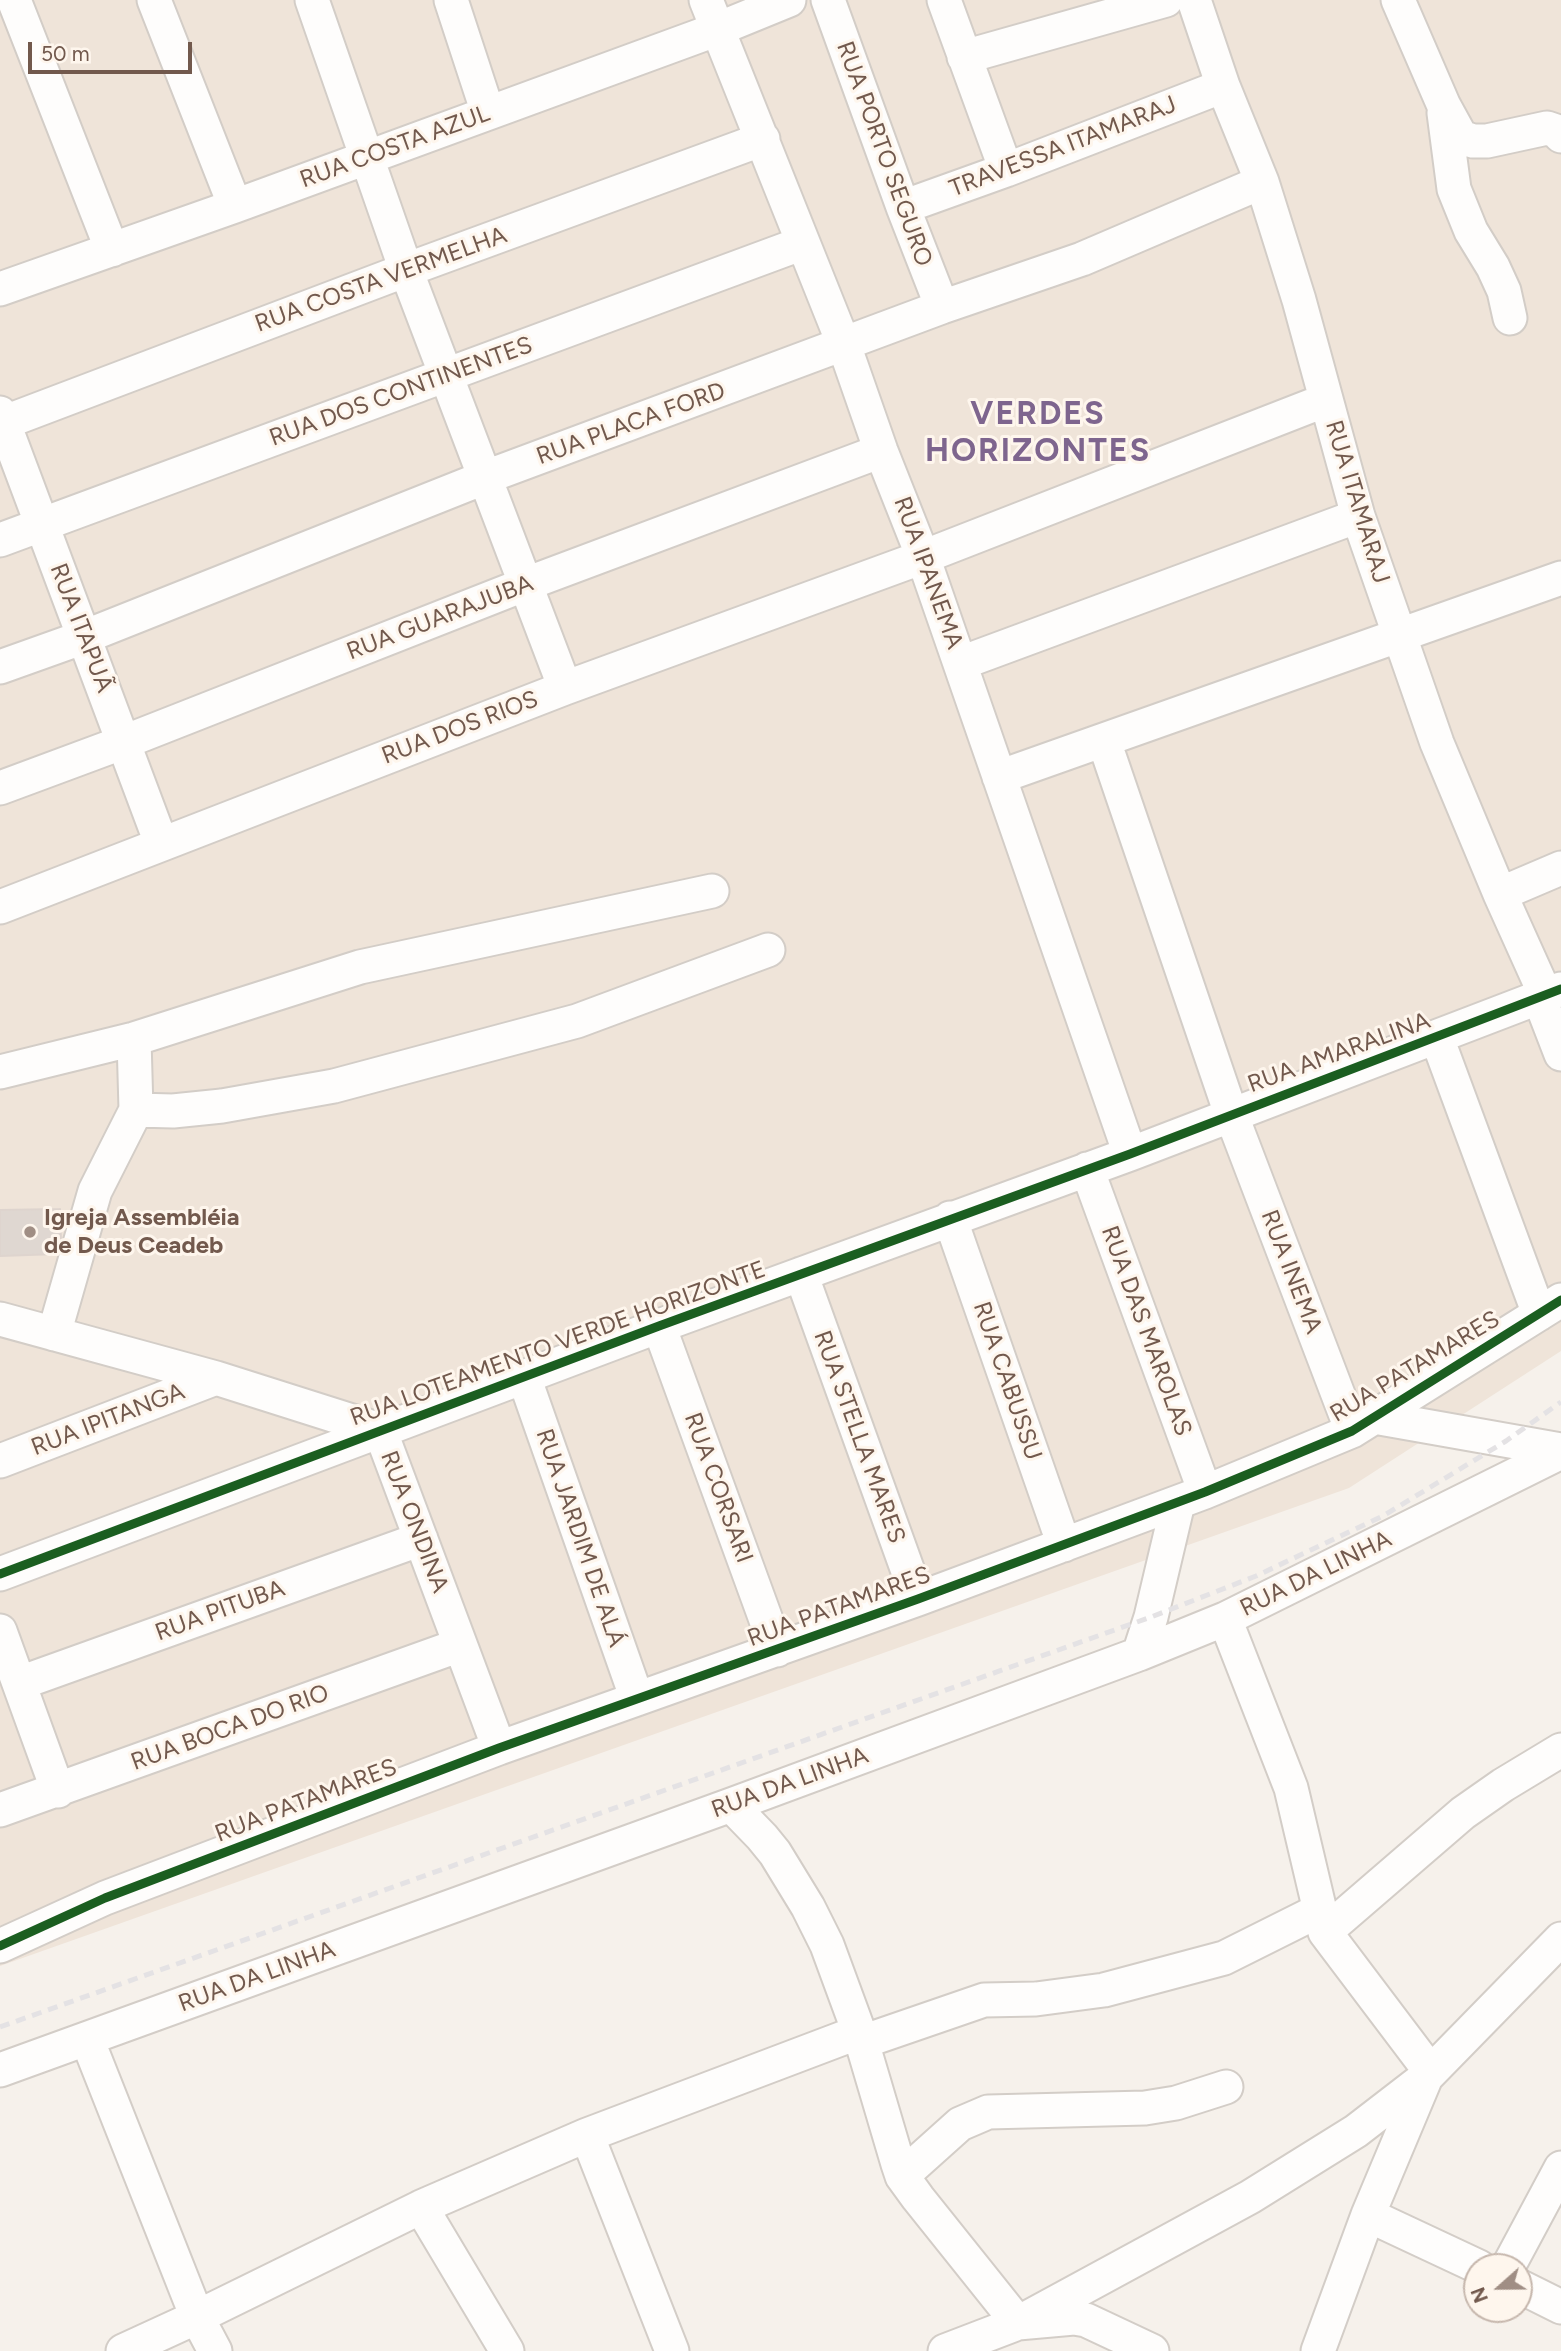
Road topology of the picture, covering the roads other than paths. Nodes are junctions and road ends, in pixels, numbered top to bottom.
1 (14, 0) edge
2 (154, 0) edge
3 (312, 0) edge
4 (450, 0) edge
5 (789, 0) edge
6 (828, 0) edge
7 (944, 0) edge
8 (1166, 0) edge
9 (1194, 0) edge
10 (1398, 0) edge
11 (712, 14) edge
12 (964, 57) junction
13 (1223, 86) junction
14 (1444, 106) junction
15 (488, 113) junction
16 (1561, 136) edge
17 (762, 139) junction
18 (366, 157) junction
19 (1006, 170) junction
20 (1262, 182) junction
21 (235, 206) junction
22 (903, 207) junction
23 (803, 243) junction
24 (112, 250) junction
25 (406, 270) junction
26 (0, 289) edge
27 (942, 307) junction
28 (1510, 317) dead end
29 (844, 345) junction
30 (446, 376) junction
31 (1326, 400) junction
32 (1, 420) edge
33 (881, 451) junction
34 (486, 477) junction
35 (1359, 516) junction
36 (42, 525) junction
37 (0, 540) edge
38 (923, 557) junction
39 (1561, 578) edge
40 (526, 584) junction
41 (84, 636) junction
42 (1400, 636) junction
43 (961, 663) junction
44 (0, 667) edge
45 (565, 688) junction
46 (1104, 741) junction
47 (124, 742) junction
48 (999, 777) junction
49 (0, 788) edge
50 (162, 843) junction
51 (1561, 868) edge
52 (712, 891) dead end
53 (1500, 894) junction
54 (0, 906) edge
55 (768, 950) dead end
56 (1548, 993) edge
57 (1437, 1038) junction
58 (134, 1039) junction
59 (1561, 1054) edge
60 (0, 1072) edge
61 (136, 1110) junction
62 (1231, 1114) junction
63 (1130, 1154) junction
64 (1087, 1169) junction
65 (950, 1218) junction
66 (801, 1274) junction
67 (1550, 1307) edge
68 (0, 1319) edge
69 (659, 1326) junction
70 (54, 1334) junction
71 (524, 1377) junction
72 (216, 1378) junction
73 (1363, 1424) junction
74 (380, 1430) junction
75 (1561, 1451) edge
76 (0, 1461) edge
77 (1191, 1497) junction
78 (421, 1539) junction
79 (1064, 1545) junction
80 (0, 1574) edge
81 (918, 1599) junction
82 (1225, 1619) junction
83 (0, 1631) edge
84 (460, 1645) junction
85 (777, 1650) junction
86 (1139, 1654) junction
87 (20, 1683) junction
88 (637, 1699) junction
89 (499, 1748) junction
90 (1561, 1750) edge
91 (58, 1791) junction
92 (731, 1805) junction
93 (0, 1810) edge
94 (1323, 1921) junction
95 (1561, 1939) edge
96 (0, 1946) edge
97 (860, 2037) junction
98 (86, 2039) junction
99 (0, 2070) edge
100 (1428, 2074) junction
101 (1226, 2087) dead end
102 (587, 2135) junction
103 (1561, 2168) edge
104 (902, 2176) junction
105 (422, 2207) junction
106 (1368, 2215) junction
107 (1515, 2253) edge
108 (1463, 2260) edge
109 (1533, 2293) edge
110 (1561, 2307) edge
111 (197, 2317) junction
112 (1018, 2323) junction
113 (123, 2351) edge
114 (215, 2351) edge
115 (507, 2351) edge
116 (672, 2351) edge
117 (945, 2351) edge
118 (1152, 2351) edge
119 (1318, 2351) edge

1 - 24 street
2 - 21 street
3 - 18 street
4 - 15 street
5 - 11 street, RUA COSTA AZUL
6 - 22 street, RUA PORTO SEGURO
7 - 12 street
8 - 12 street
9 - 13 street, RUA ITAMARAJ
10 - 14 street
11 - 15 street, RUA COSTA AZUL
11 - 17 street, RUA IPANEMA
12 - 19 street
13 - 19 street, TRAVESSA ITAMARAJ
13 - 20 street, RUA ITAMARAJ
14 - 16 street
14 - 28 street
15 - 18 street, RUA COSTA AZUL
17 - 23 street, RUA IPANEMA
17 - 25 street, RUA COSTA VERMELHA
18 - 21 street, RUA COSTA AZUL
18 - 25 street
19 - 22 street, TRAVESSA ITAMARAJ
20 - 27 street, RUA PLACA FORD
20 - 31 street, RUA ITAMARAJ
21 - 24 street, RUA COSTA AZUL
22 - 27 street, RUA PORTO SEGURO
23 - 29 street, RUA IPANEMA
23 - 30 street, RUA DOS CONTINENTES
24 - 26 street, RUA COSTA AZUL
25 - 30 street
25 - 32 street, RUA COSTA VERMELHA
27 - 29 street, RUA PLACA FORD
29 - 33 street, RUA IPANEMA
29 - 34 street, RUA PLACA FORD
30 - 34 street
30 - 36 street, RUA DOS CONTINENTES
31 - 35 street, RUA ITAMARAJ
31 - 38 street, RUA DOS RIOS
32 - 36 street, RUA ITAPUÃ
33 - 38 street, RUA IPANEMA
33 - 40 street, RUA GUARAJUBA
34 - 40 street
34 - 41 street, RUA PLACA FORD
35 - 42 street, RUA ITAMARAJ
35 - 43 street
36 - 37 street, RUA DOS CONTINENTES
36 - 41 street, RUA ITAPUÃ
38 - 43 street, RUA IPANEMA
38 - 45 street, RUA DOS RIOS
39 - 42 street
40 - 45 street
40 - 47 street, RUA GUARAJUBA
41 - 44 street, RUA PLACA FORD
41 - 47 street, RUA ITAPUÃ
42 - 46 street
42 - 53 street, RUA ITAMARAJ
43 - 48 street, RUA IPANEMA
45 - 50 street, RUA DOS RIOS
46 - 48 street
46 - 62 street, RUA INEMA
47 - 49 street, RUA GUARAJUBA
47 - 50 street, RUA ITAPUÃ
48 - 63 street, RUA IPANEMA
50 - 54 street, RUA DOS RIOS
51 - 53 street
52 - 58 street
53 - 56 street, RUA ITAMARAJ
55 - 61 street
56 - 57 street, RUA AMARALINA
56 - 59 street, RUA ITAMARAJ
57 - 62 street, RUA AMARALINA
57 - 67 street
58 - 60 street
58 - 61 street
61 - 70 street
62 - 63 street, RUA AMARALINA
62 - 73 street, RUA INEMA
63 - 64 street, RUA LOTEAMENTO VERDE HORIZONTE
64 - 65 street, RUA LOTEAMENTO VERDE HORIZONTE
64 - 77 street, RUA DAS MAROLAS
65 - 66 street, RUA LOTEAMENTO VERDE HORIZONTE
65 - 79 street, RUA CABUSSU
66 - 69 street, RUA LOTEAMENTO VERDE HORIZONTE
66 - 81 street, RUA STELLA MARES
67 - 73 street, RUA PATAMARES
68 - 70 street, RUA ONDINA
69 - 71 street, RUA LOTEAMENTO VERDE HORIZONTE
69 - 85 street, RUA CORSARI
70 - 72 street, RUA ONDINA
71 - 74 street, RUA LOTEAMENTO VERDE HORIZONTE
71 - 88 street, RUA JARDIM DE ALÁ
72 - 74 street, RUA ONDINA
72 - 76 street, RUA IPITANGA
73 - 75 street
73 - 77 street, RUA PATAMARES
74 - 78 street, RUA ONDINA
74 - 80 street, RUA LOTEAMENTO VERDE HORIZONTE
75 - 82 street, RUA DA LINHA
77 - 79 street, RUA PATAMARES
77 - 86 street
78 - 84 street, RUA ONDINA
78 - 87 street, RUA PITUBA
79 - 81 street, RUA PATAMARES
81 - 85 street, RUA PATAMARES
82 - 86 street, RUA DA LINHA
82 - 94 street
83 - 87 street
84 - 89 street, RUA ONDINA
84 - 91 street, RUA BOCA DO RIO
85 - 88 street, RUA PATAMARES
86 - 92 street, RUA DA LINHA
87 - 91 street
88 - 89 street, RUA PATAMARES
89 - 96 street, RUA PATAMARES
90 - 94 street
91 - 93 street, RUA BOCA DO RIO
92 - 97 street
92 - 98 street, RUA DA LINHA
94 - 97 street
94 - 100 street
95 - 100 street
97 - 102 street
97 - 104 street
98 - 99 street, RUA DA LINHA
98 - 111 street
100 - 106 street
100 - 112 street
101 - 104 street
102 - 105 street
102 - 116 street
103 - 107 street
104 - 112 street
105 - 111 street
105 - 115 street
106 - 108 street
106 - 119 street
109 - 110 street
111 - 113 street
111 - 114 street
112 - 117 street
112 - 118 street

